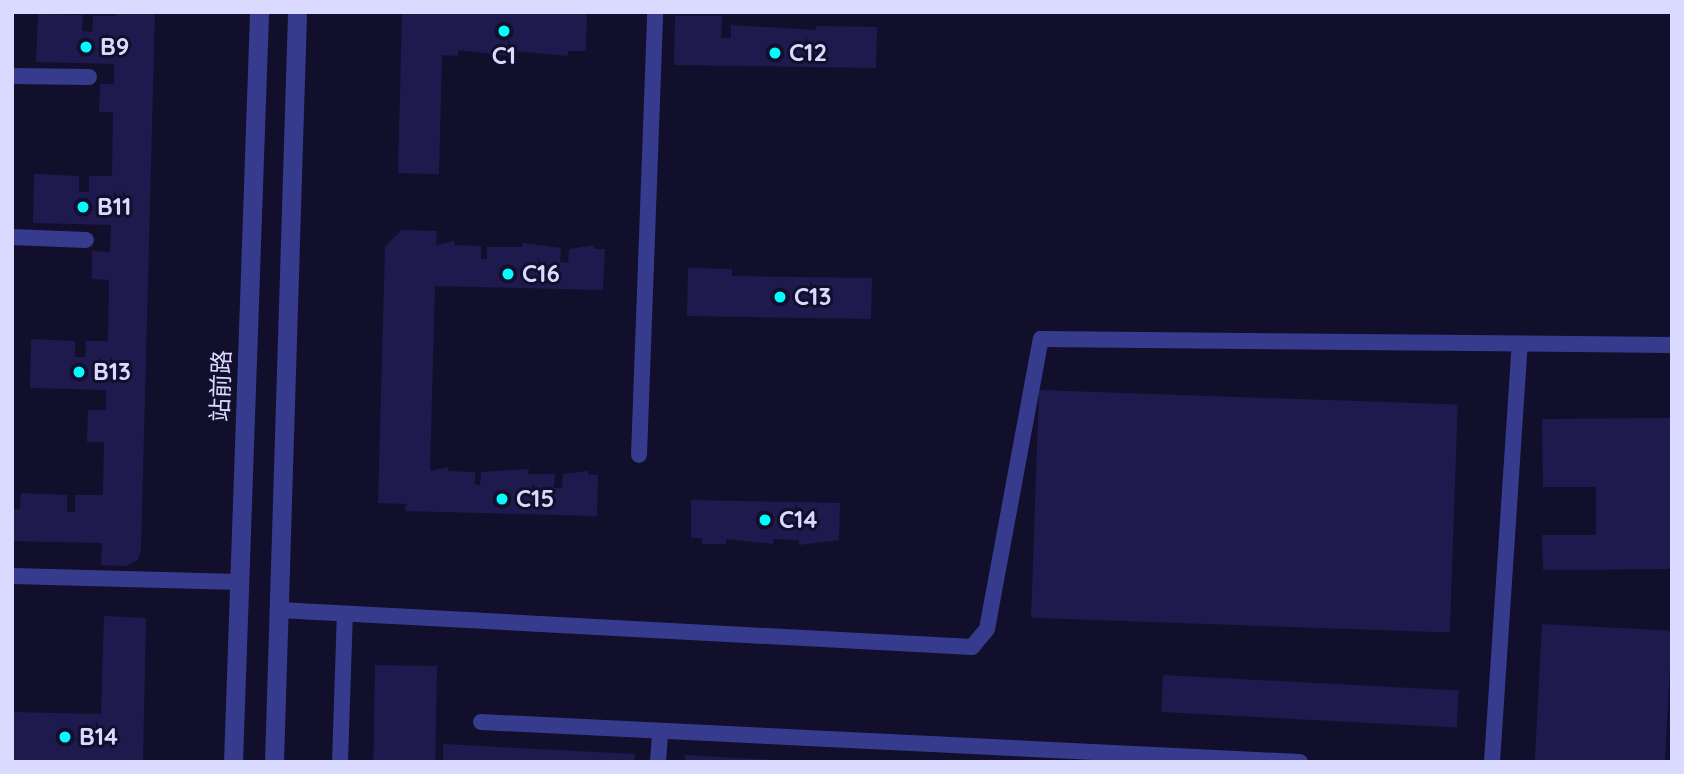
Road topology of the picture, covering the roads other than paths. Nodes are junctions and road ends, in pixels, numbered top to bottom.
1 (259, 12) edge
2 (297, 12) edge
3 (655, 12) edge
4 (12, 76) edge
5 (89, 77) dead end
6 (12, 237) edge
7 (86, 240) dead end
8 (1520, 344) junction
9 (1672, 345) edge
10 (639, 455) dead end
11 (12, 576) edge
12 (239, 582) junction
13 (279, 610) junction
14 (345, 614) junction
15 (481, 722) dead end
16 (660, 730) junction
17 (1211, 760) edge
18 (233, 762) edge
19 (274, 762) edge
20 (340, 762) edge
21 (658, 762) edge
22 (1300, 762) edge
23 (1492, 762) edge

1 - 12 street, 站前路
2 - 13 street
3 - 10 lane
4 - 5 lane
6 - 7 lane
8 - 9 lane
8 - 14 lane
8 - 23 lane
11 - 12 lane
12 - 18 street, 站前路
13 - 14 lane
13 - 19 street
14 - 20 lane
15 - 16 lane
16 - 17 lane
16 - 21 lane
17 - 22 lane

